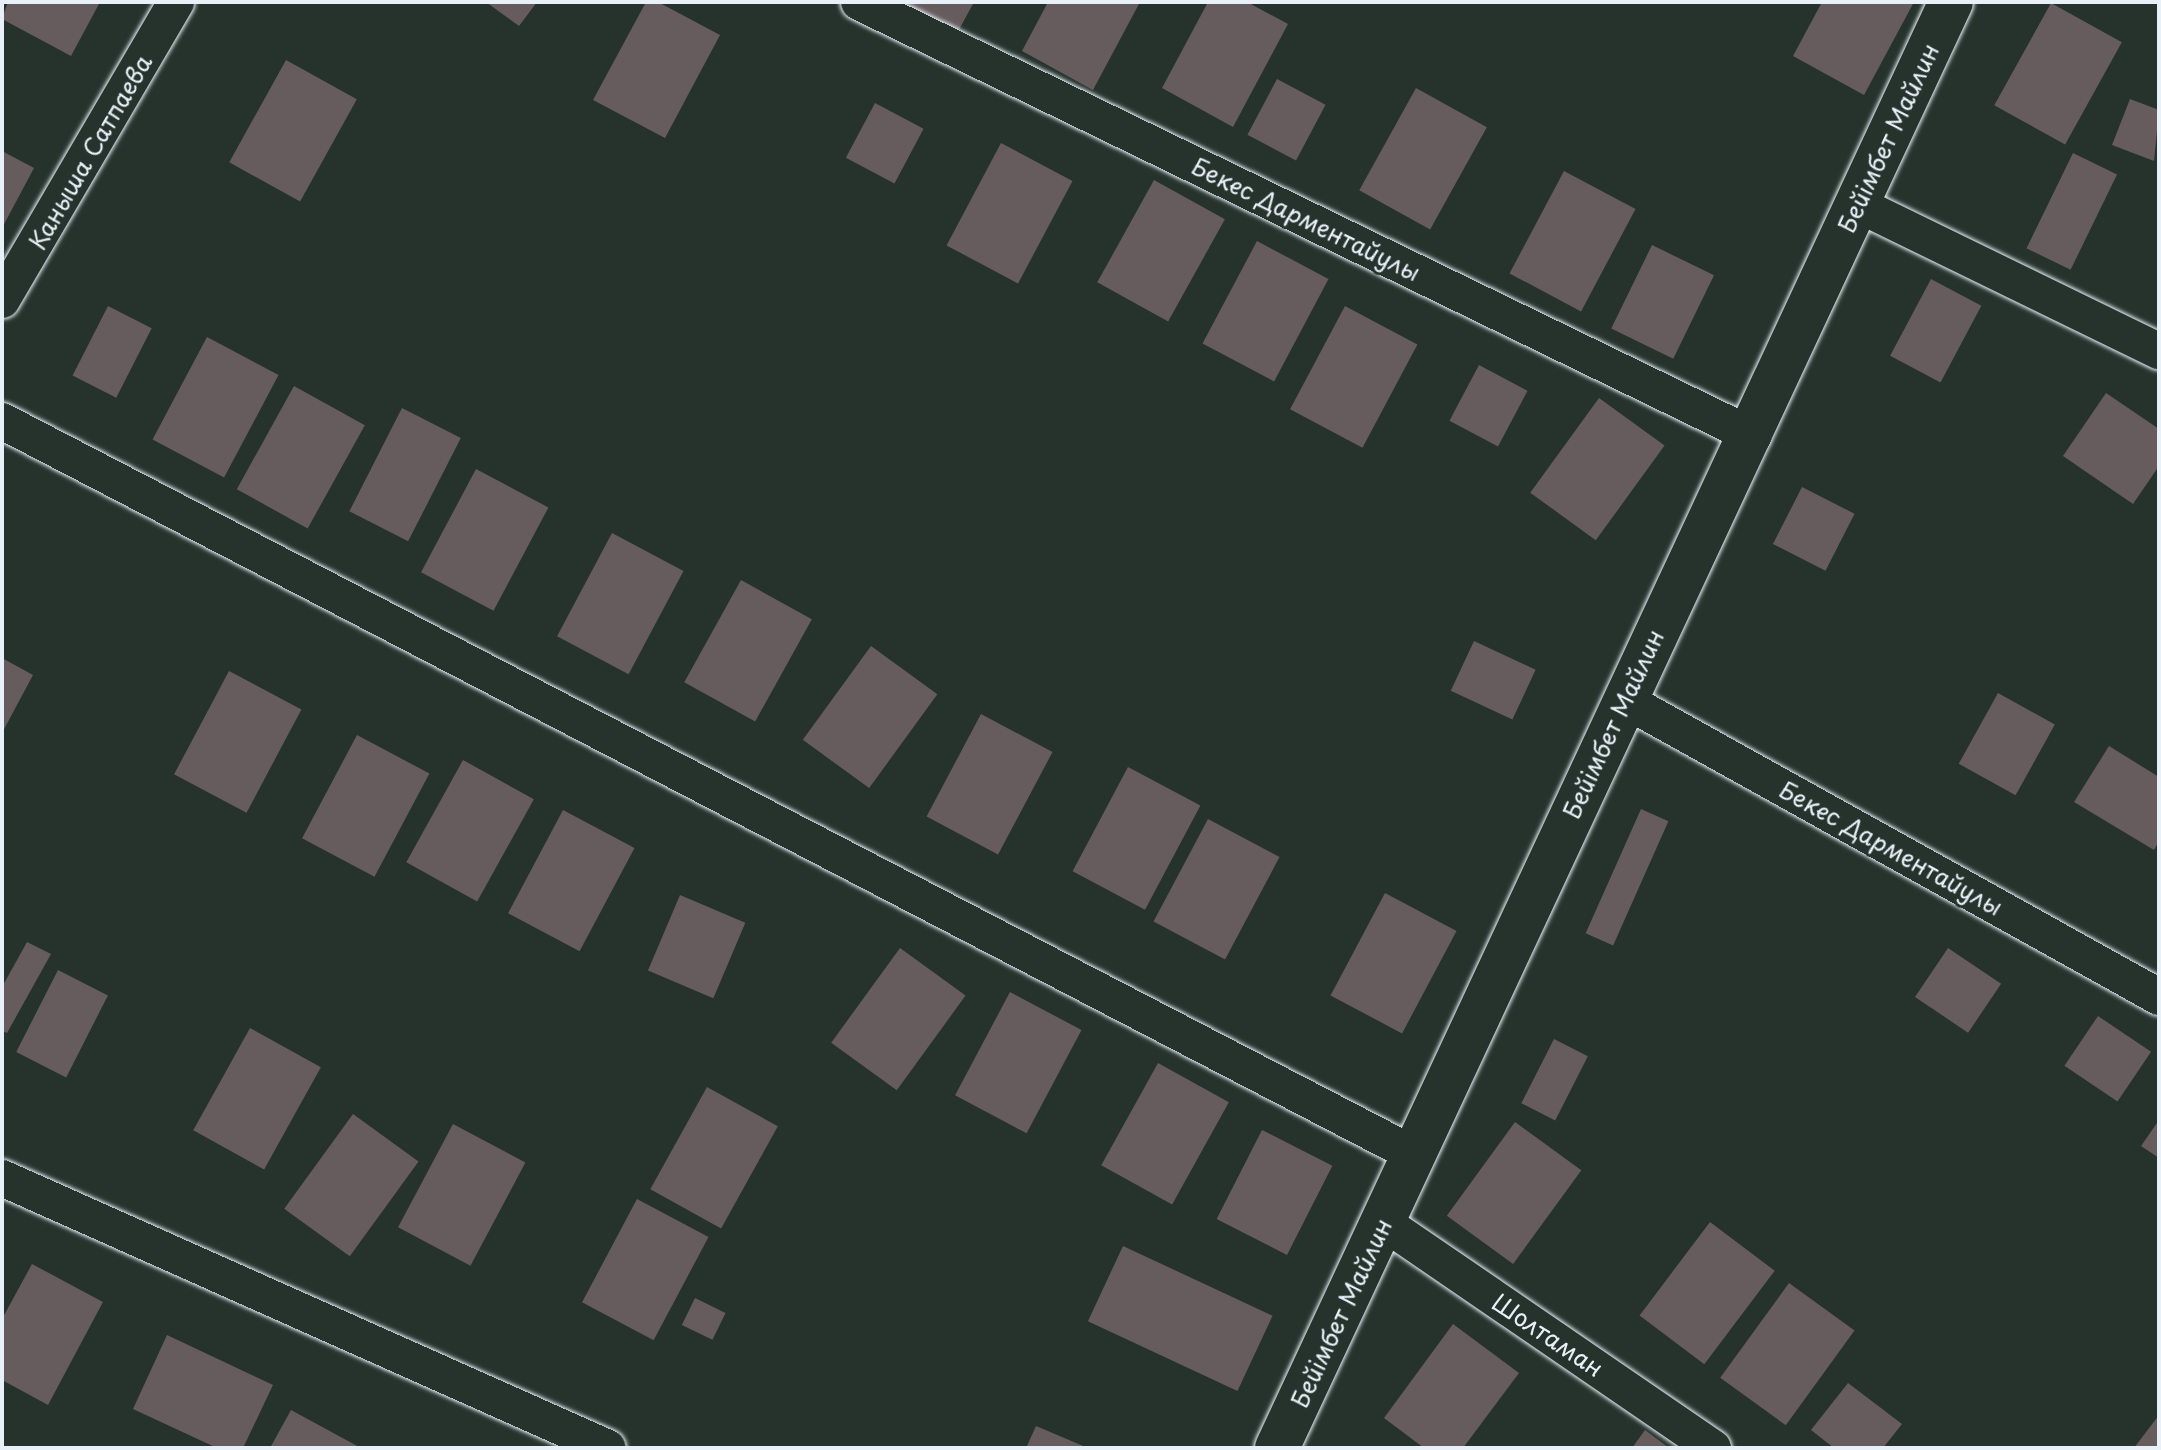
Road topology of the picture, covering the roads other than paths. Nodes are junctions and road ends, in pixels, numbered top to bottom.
1 (176, 2) edge
2 (859, 2) edge
3 (1951, 2) edge
4 (1857, 204) junction
5 (2, 300) edge
6 (2159, 351) edge
7 (2, 421) edge
8 (1753, 436) junction
9 (1623, 699) junction
10 (2159, 997) edge
11 (1415, 1155) junction
12 (2, 1178) edge
13 (1383, 1222) junction
14 (608, 1448) edge
15 (1277, 1448) edge
16 (1713, 1448) edge

1 - 5 street, Каныша Сатпаева
2 - 8 street, Бекес Дарментайулы
3 - 4 street, Бейімбет Майлин
4 - 6 street
4 - 8 street, Бейімбет Майлин
7 - 11 street
8 - 9 street, Бейімбет Майлин
9 - 10 street, Бекес Дарментайулы
9 - 11 street, Бейімбет Майлин
11 - 13 street, Бейімбет Майлин
12 - 14 street
13 - 15 street, Бейімбет Майлин
13 - 16 street, Шолтаман

